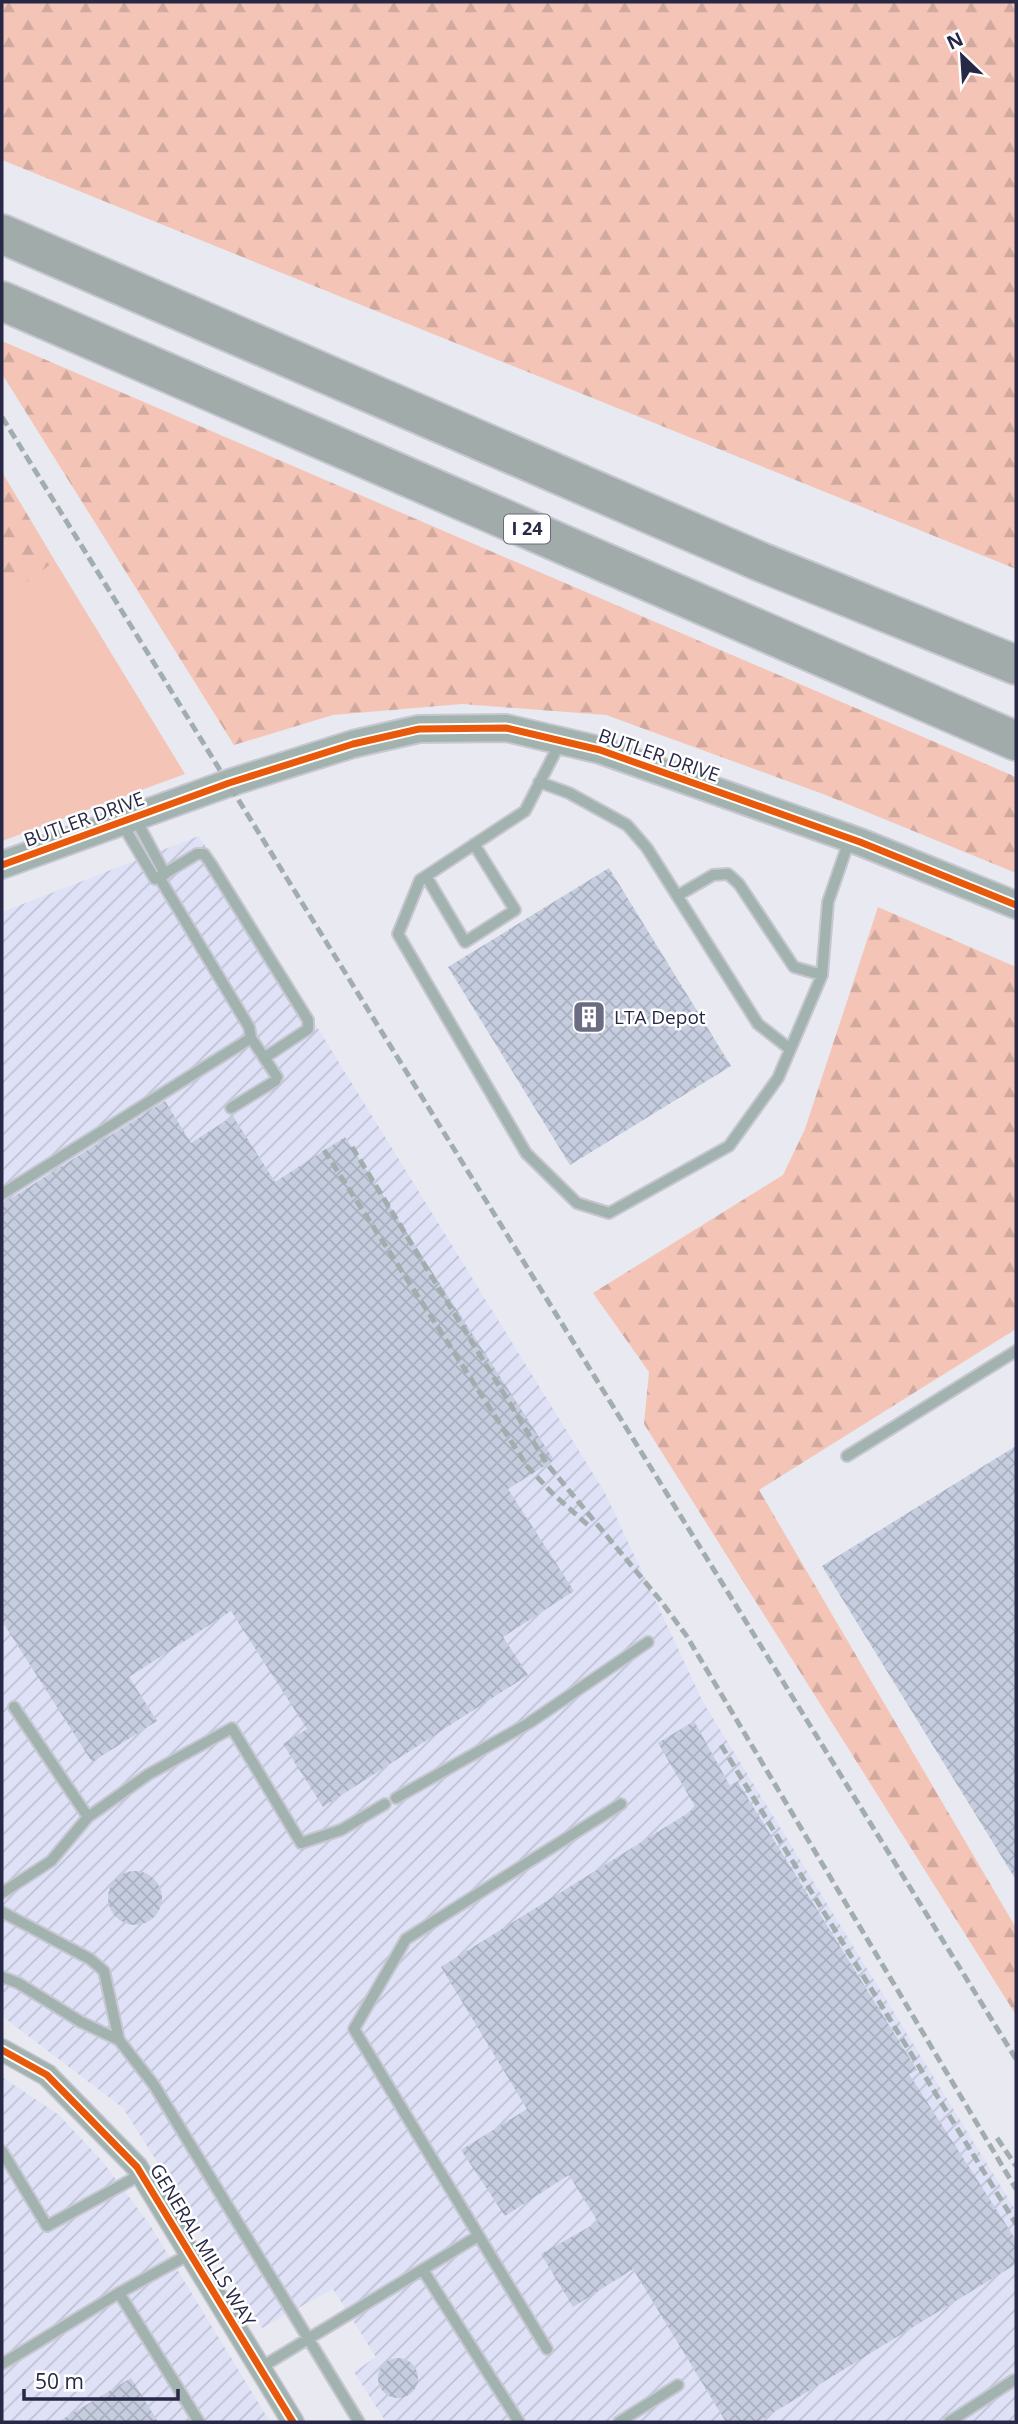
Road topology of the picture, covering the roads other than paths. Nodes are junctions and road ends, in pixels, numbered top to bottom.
1 (2, 234) edge
2 (2, 301) edge
3 (1016, 665) edge
4 (561, 741) junction
5 (1016, 741) edge
6 (539, 782) junction
7 (128, 820) junction
8 (850, 838) junction
9 (474, 844) junction
10 (2, 865) edge
11 (426, 876) junction
12 (160, 877) junction
13 (677, 896) junction
14 (1016, 905) edge
15 (822, 975) junction
16 (251, 1038) junction
17 (790, 1049) junction
18 (264, 1058) junction
19 (231, 1108) dead end
20 (2, 1194) edge
21 (1016, 1351) edge
22 (847, 1455) dead end
23 (648, 1642) dead end
24 (14, 1707) dead end
25 (396, 1798) dead end
26 (385, 1804) dead end
27 (621, 1804) dead end
28 (88, 1817) junction
29 (2, 1894) edge
30 (2, 1912) edge
31 (2, 1977) edge
32 (119, 2040) junction
33 (2, 2050) edge
34 (2, 2151) edge
35 (142, 2175) junction
36 (478, 2236) junction
37 (190, 2254) junction
38 (423, 2270) junction
39 (119, 2293) junction
40 (308, 2340) junction
41 (547, 2349) dead end
42 (2, 2364) edge
43 (260, 2368) junction
44 (1014, 2380) dead end
45 (678, 2385) dead end
46 (199, 2422) edge
47 (293, 2422) edge
48 (359, 2422) edge
49 (519, 2422) edge
50 (619, 2422) edge
51 (949, 2422) edge

1 - 3 highway
2 - 5 highway, I 24
4 - 6 lane
4 - 7 street, BUTLER DRIVE
4 - 8 street, BUTLER DRIVE
6 - 9 lane
6 - 13 lane
7 - 10 street, BUTLER DRIVE
7 - 12 lane
8 - 14 street, BUTLER DRIVE
8 - 15 lane
9 - 11 lane
9 - 11 lane
11 - 17 lane
12 - 16 lane
12 - 18 lane
13 - 15 lane
13 - 17 lane
15 - 17 lane
16 - 18 lane
16 - 20 lane
18 - 19 lane
21 - 22 lane
23 - 25 lane
24 - 28 lane
26 - 28 lane
27 - 36 lane
28 - 29 lane
30 - 32 lane
31 - 32 lane
32 - 40 lane
33 - 35 street, GENERAL MILLS WAY
34 - 35 lane
35 - 37 street, GENERAL MILLS WAY
36 - 38 lane
36 - 41 lane
37 - 39 lane
37 - 43 street, GENERAL MILLS WAY
38 - 40 lane
38 - 49 lane
39 - 42 lane
39 - 46 lane
40 - 43 lane
40 - 48 lane
43 - 47 street, GENERAL MILLS WAY
44 - 51 lane
45 - 50 lane

